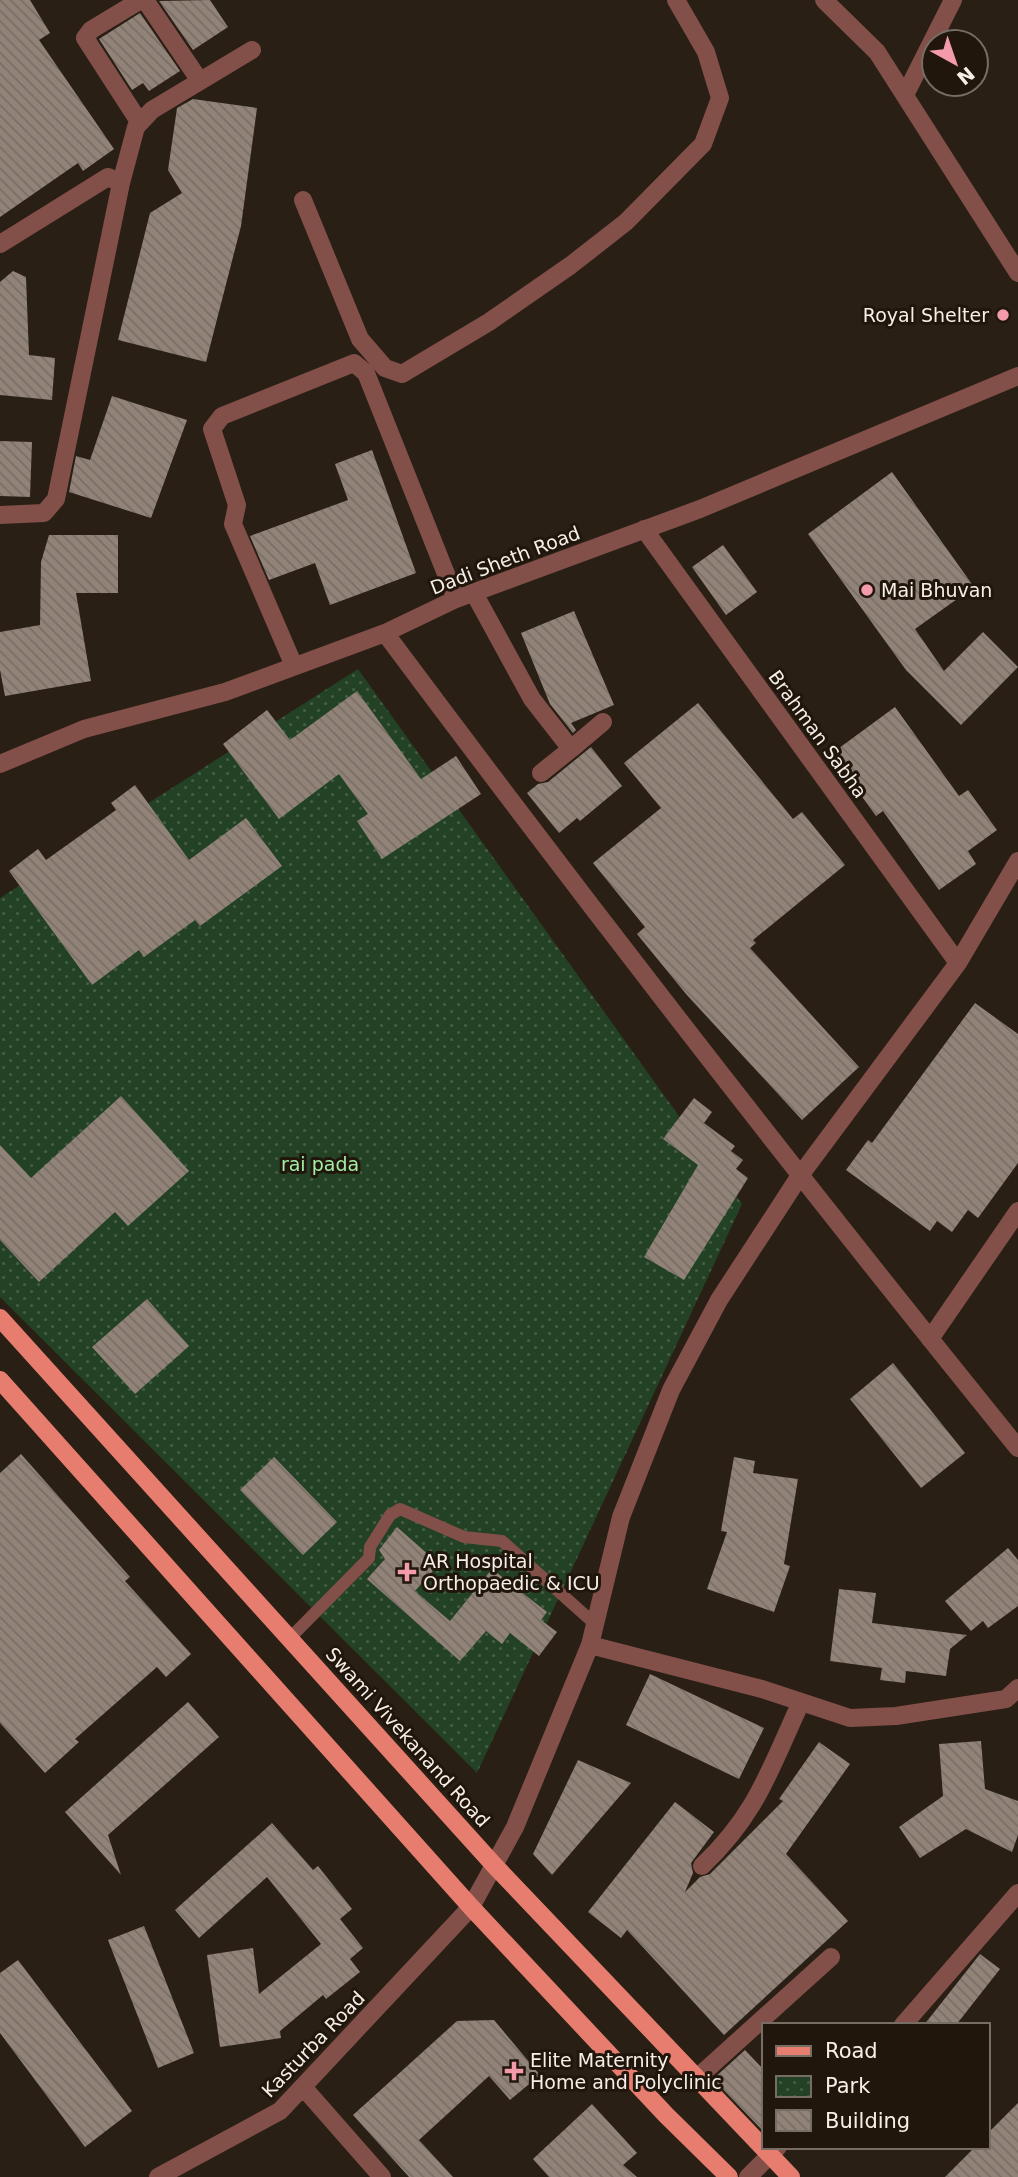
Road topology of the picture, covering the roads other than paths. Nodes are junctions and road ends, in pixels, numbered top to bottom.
1 (676, 0) edge
2 (824, 0) edge
3 (953, 0) edge
4 (252, 50) dead end
5 (196, 76) junction
6 (905, 95) junction
7 (136, 117) junction
8 (121, 183) junction
9 (303, 200) dead end
10 (0, 244) edge
11 (1018, 272) edge
12 (1018, 376) edge
13 (0, 515) edge
14 (644, 529) junction
15 (474, 593) junction
16 (456, 599) junction
17 (385, 633) junction
18 (294, 666) junction
19 (603, 722) dead end
20 (571, 749) junction
21 (0, 764) edge
22 (541, 772) dead end
23 (1018, 861) edge
24 (958, 963) junction
25 (799, 1177) junction
26 (1018, 1211) edge
27 (0, 1318) edge
28 (930, 1339) junction
29 (0, 1380) edge
30 (1018, 1448) edge
31 (595, 1624) junction
32 (291, 1637) junction
33 (590, 1645) junction
34 (1018, 1688) edge
35 (801, 1702) junction
36 (494, 1865) junction
37 (702, 1866) dead end
38 (1018, 1893) edge
39 (471, 1907) junction
40 (831, 1957) dead end
41 (905, 2023) edge
42 (697, 2078) junction
43 (303, 2087) junction
44 (762, 2140) edge
45 (774, 2152) edge
46 (158, 2177) edge
47 (382, 2177) edge
48 (729, 2177) edge
49 (748, 2177) edge
50 (791, 2177) edge

1 - 9 street
2 - 6 street
3 - 6 street
4 - 5 street
5 - 7 street
5 - 7 street
6 - 11 street
7 - 8 street
8 - 10 street
8 - 13 street
12 - 14 street, Dadi Sheth Road
14 - 15 street, Dadi Sheth Road
14 - 24 street, Brahman Sabha
15 - 16 street, Dadi Sheth Road
15 - 20 street
16 - 17 street, Dadi Sheth Road
16 - 18 street
17 - 18 street, Dadi Sheth Road
17 - 25 street
18 - 21 street, Dadi Sheth Road
19 - 20 street
20 - 22 street
23 - 24 street, Kasturba Road
24 - 25 street, Kasturba Road
25 - 28 street
25 - 31 street, Kasturba Road
26 - 28 street
27 - 32 main road, Swami Vivekanand Road
28 - 30 street
29 - 39 main road
31 - 32 lane
31 - 33 street, Kasturba Road
32 - 36 main road, Swami Vivekanand Road
33 - 35 street
33 - 36 street, Kasturba Road
34 - 35 street
35 - 37 street
36 - 39 street, Kasturba Road
36 - 42 main road, Swami Vivekanand Road
38 - 41 street
39 - 43 street, Kasturba Road
39 - 48 main road
40 - 42 street
42 - 44 main road, Swami Vivekanand Road
43 - 46 street, Kasturba Road
43 - 47 street
45 - 49 street
45 - 50 main road, Swami Vivekanand Road

